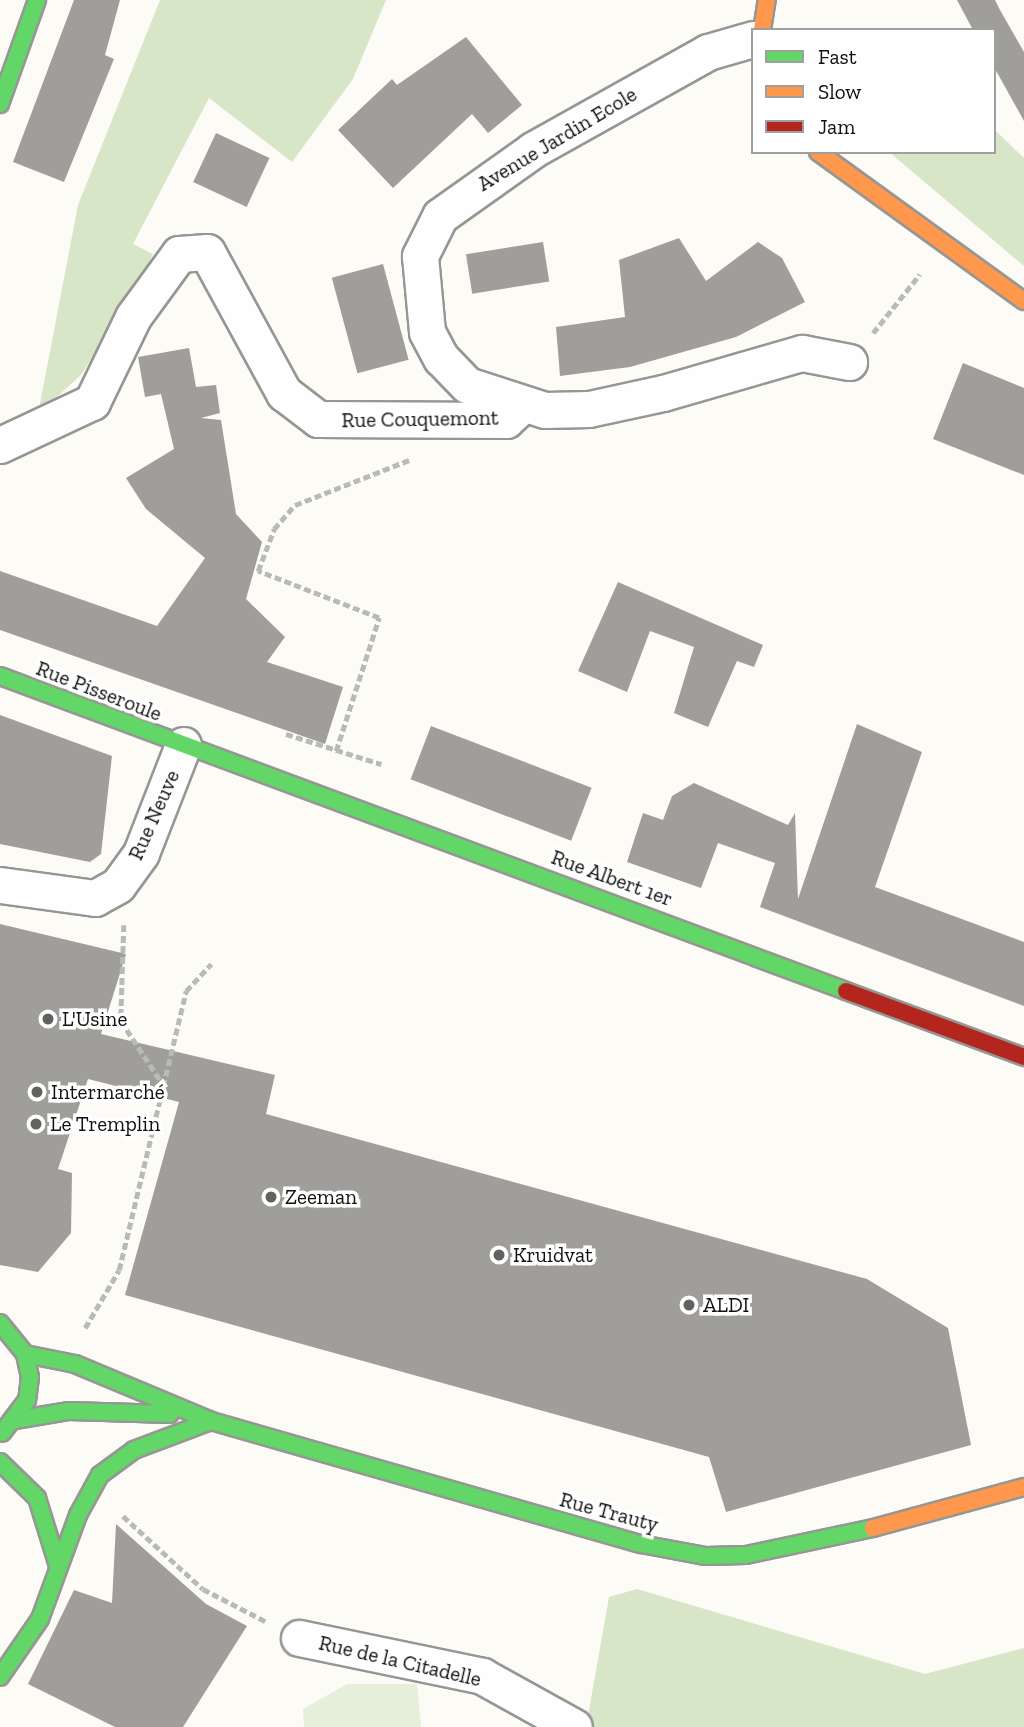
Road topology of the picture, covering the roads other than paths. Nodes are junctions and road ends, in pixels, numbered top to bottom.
1 (37, 0) edge
2 (767, 0) edge
3 (762, 28) edge
4 (751, 40) edge
5 (0, 104) edge
6 (821, 154) edge
7 (1024, 300) edge
8 (849, 362) dead end
9 (520, 407) junction
10 (0, 445) edge
11 (0, 676) edge
12 (183, 745) junction
13 (0, 885) edge
14 (1024, 1057) edge
15 (0, 1324) edge
16 (25, 1354) junction
17 (188, 1414) junction
18 (15, 1420) junction
19 (211, 1421) junction
20 (0, 1434) edge
21 (0, 1462) edge
22 (1024, 1487) edge
23 (58, 1566) junction
24 (299, 1638) road end
25 (0, 1677) edge
26 (573, 1727) edge

1 - 5 main road
2 - 3 main road
4 - 9 street, Avenue Jardin Ecole
6 - 7 main road
8 - 9 street, Avenue Jardin Ecole
9 - 10 street, Rue Couquemont
11 - 12 main road, Rue Pisseroule
12 - 13 street, Rue Neuve
12 - 14 main road, Rue Albert 1er
15 - 16 main road
16 - 17 main road, Rue Trauty
16 - 18 main road
17 - 18 main road, Rue Trauty
17 - 19 main road, Rue Trauty
18 - 20 main road
19 - 22 main road, Rue Trauty
19 - 23 main road
21 - 23 main road
23 - 25 main road
24 - 26 street, Rue de la Citadelle

